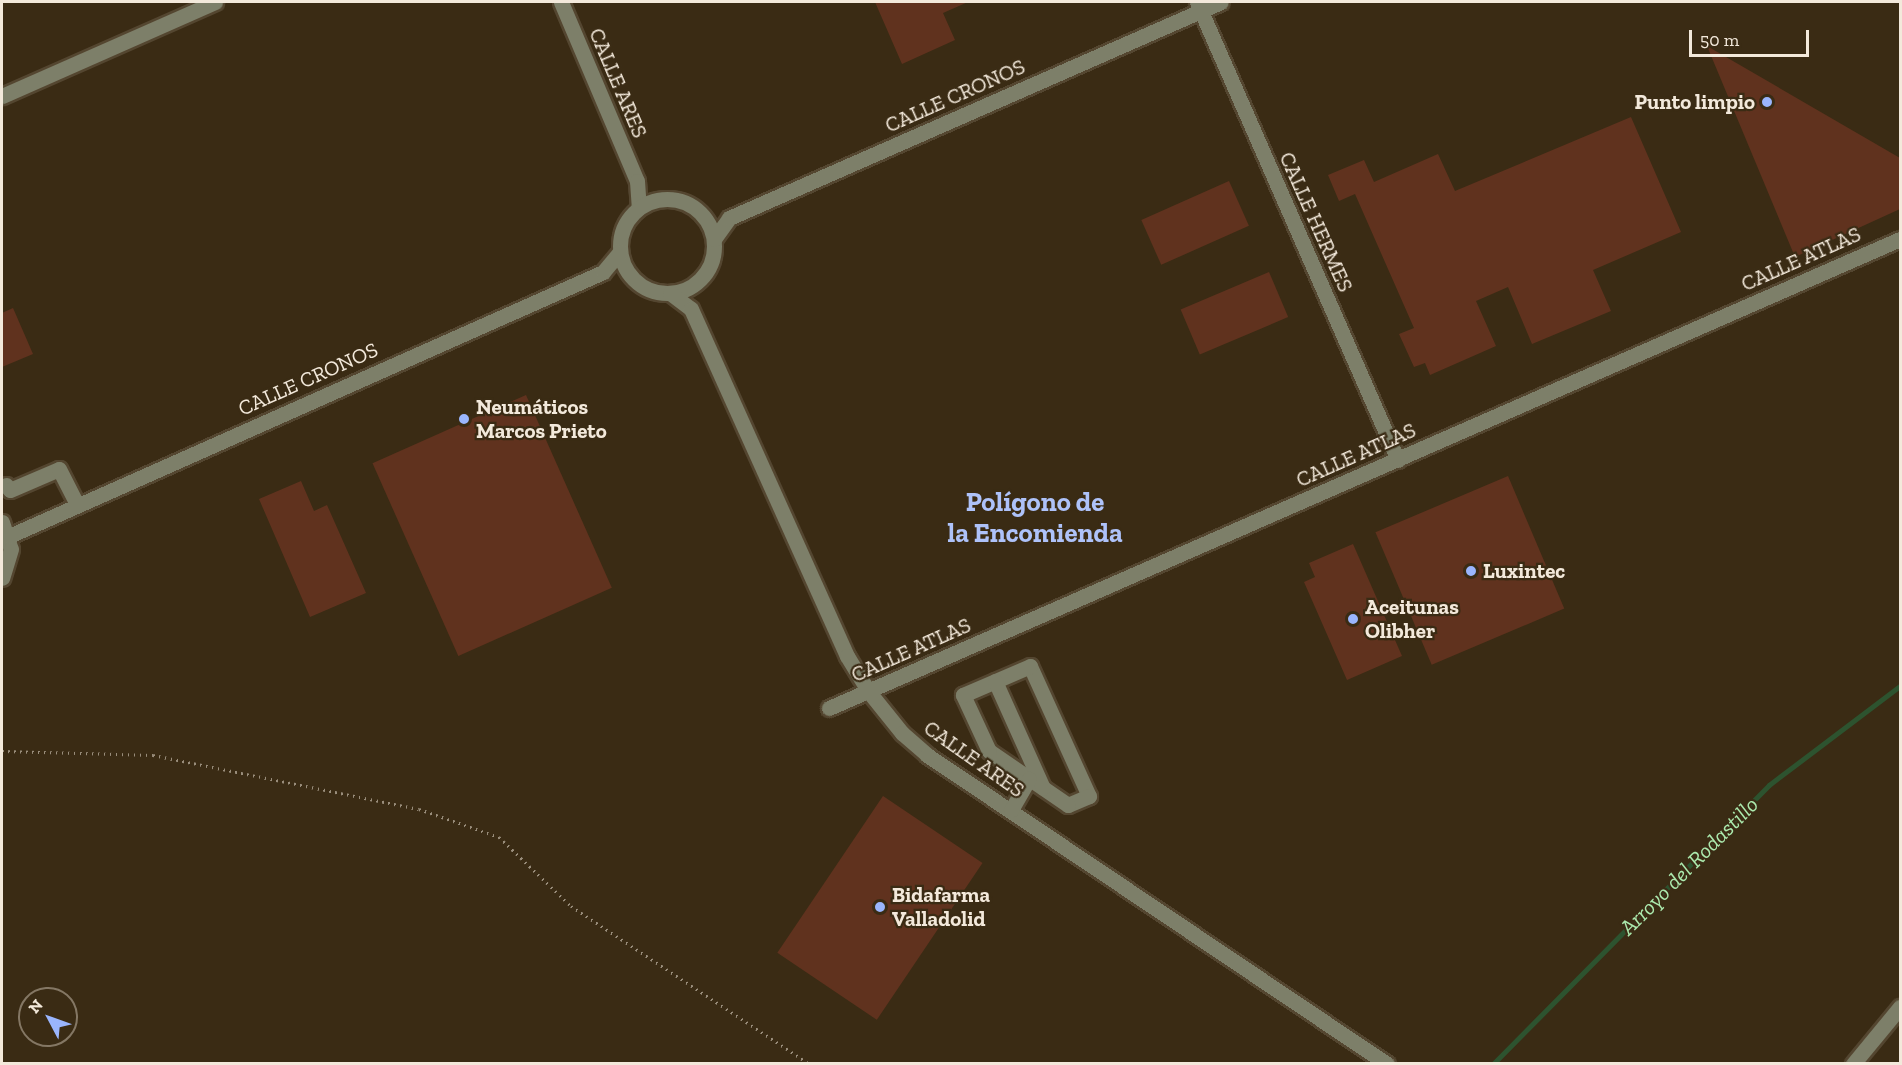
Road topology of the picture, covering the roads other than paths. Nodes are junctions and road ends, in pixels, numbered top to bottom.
1 (215, 2) edge
2 (561, 2) edge
3 (1221, 2) edge
4 (1199, 6) edge
5 (2, 96) edge
6 (637, 181) junction
7 (662, 199) junction
8 (639, 208) junction
9 (704, 216) junction
10 (729, 218) junction
11 (714, 239) junction
12 (1900, 239) edge
13 (620, 252) junction
14 (603, 272) junction
15 (631, 276) junction
16 (694, 285) junction
17 (670, 293) junction
18 (691, 309) junction
19 (1398, 460) junction
20 (6, 485) dead end
21 (76, 503) junction
22 (4, 526) edge
23 (2, 578) edge
24 (995, 681) junction
25 (869, 692) junction
26 (829, 708) dead end
27 (1029, 778) junction
28 (1043, 788) junction
29 (1011, 810) junction
30 (1900, 1007) edge
31 (1387, 1064) edge
32 (1853, 1064) edge

1 - 5 street
2 - 6 street, CALLE ARES
3 - 4 street, CALLE CRONOS
4 - 10 street, CALLE CRONOS
4 - 19 street, CALLE HERMES
6 - 7 street
6 - 8 street, CALLE ARES
7 - 8 street
7 - 9 street
8 - 13 street
9 - 10 street
9 - 11 street
10 - 11 street
11 - 16 street
12 - 19 street, CALLE ATLAS
13 - 14 street, CALLE CRONOS
13 - 15 street
14 - 15 street
14 - 21 street, CALLE CRONOS
15 - 17 street
16 - 17 street
16 - 18 street
17 - 18 street, CALLE ARES
18 - 25 street, CALLE ARES
19 - 25 street, CALLE ATLAS
20 - 21 street
21 - 22 street, CALLE CRONOS
22 - 23 street
24 - 27 street
24 - 28 street
24 - 28 street
25 - 26 street, CALLE ATLAS
25 - 29 street, CALLE ARES
27 - 28 street
27 - 29 street
29 - 31 street, CALLE ARES
30 - 32 street

